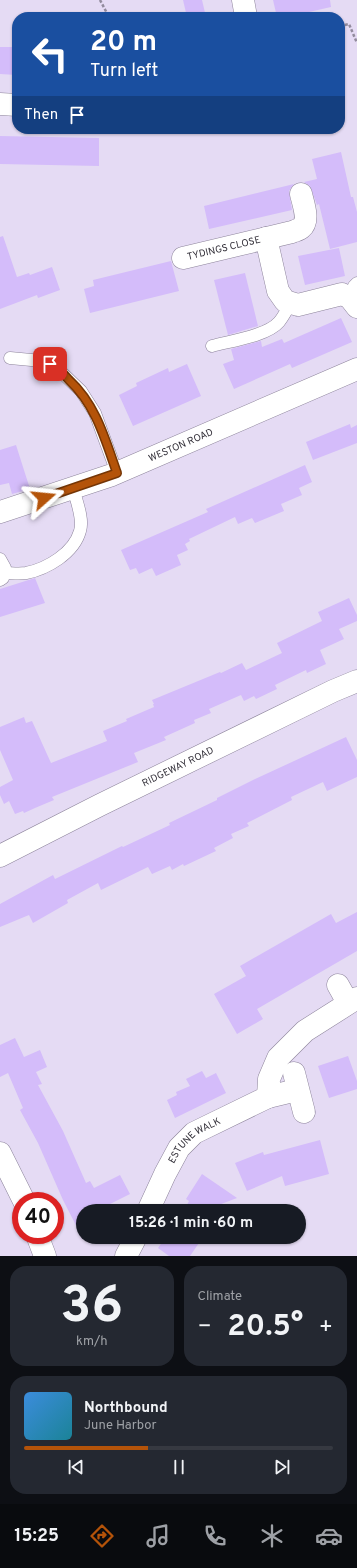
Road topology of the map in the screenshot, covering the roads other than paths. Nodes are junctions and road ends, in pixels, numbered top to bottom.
1 (243, 0) edge
2 (245, 12) edge
3 (0, 104) edge
4 (12, 105) edge
5 (302, 194) dead end
6 (266, 238) junction
7 (182, 258) dead end
8 (355, 296) edge
9 (291, 303) junction
10 (212, 346) dead end
11 (10, 358) dead end
12 (357, 368) edge
13 (117, 473) junction
14 (73, 488) junction
15 (0, 512) edge
16 (0, 559) edge
17 (2, 576) edge
18 (357, 681) edge
19 (0, 856) edge
20 (348, 995) edge
21 (268, 1097) junction
22 (304, 1112) dead end
23 (0, 1153) edge
24 (20, 1192) edge
25 (151, 1204) edge
26 (40, 1244) edge
27 (132, 1244) edge
28 (45, 1256) edge
29 (126, 1256) edge

1 - 2 street
3 - 4 street
5 - 6 street, TYDINGS CLOSE
6 - 7 street, TYDINGS CLOSE
6 - 9 street, TYDINGS CLOSE
8 - 9 street
9 - 10 lane
11 - 13 lane
12 - 13 street, WESTON ROAD
13 - 14 street, WESTON ROAD
14 - 15 street, WESTON ROAD
14 - 17 lane
16 - 17 lane
18 - 19 street, RIDGEWAY ROAD
20 - 21 street
21 - 22 street, ESTUNE WALK
21 - 25 street, ESTUNE WALK
23 - 24 street
26 - 28 street
27 - 29 street

